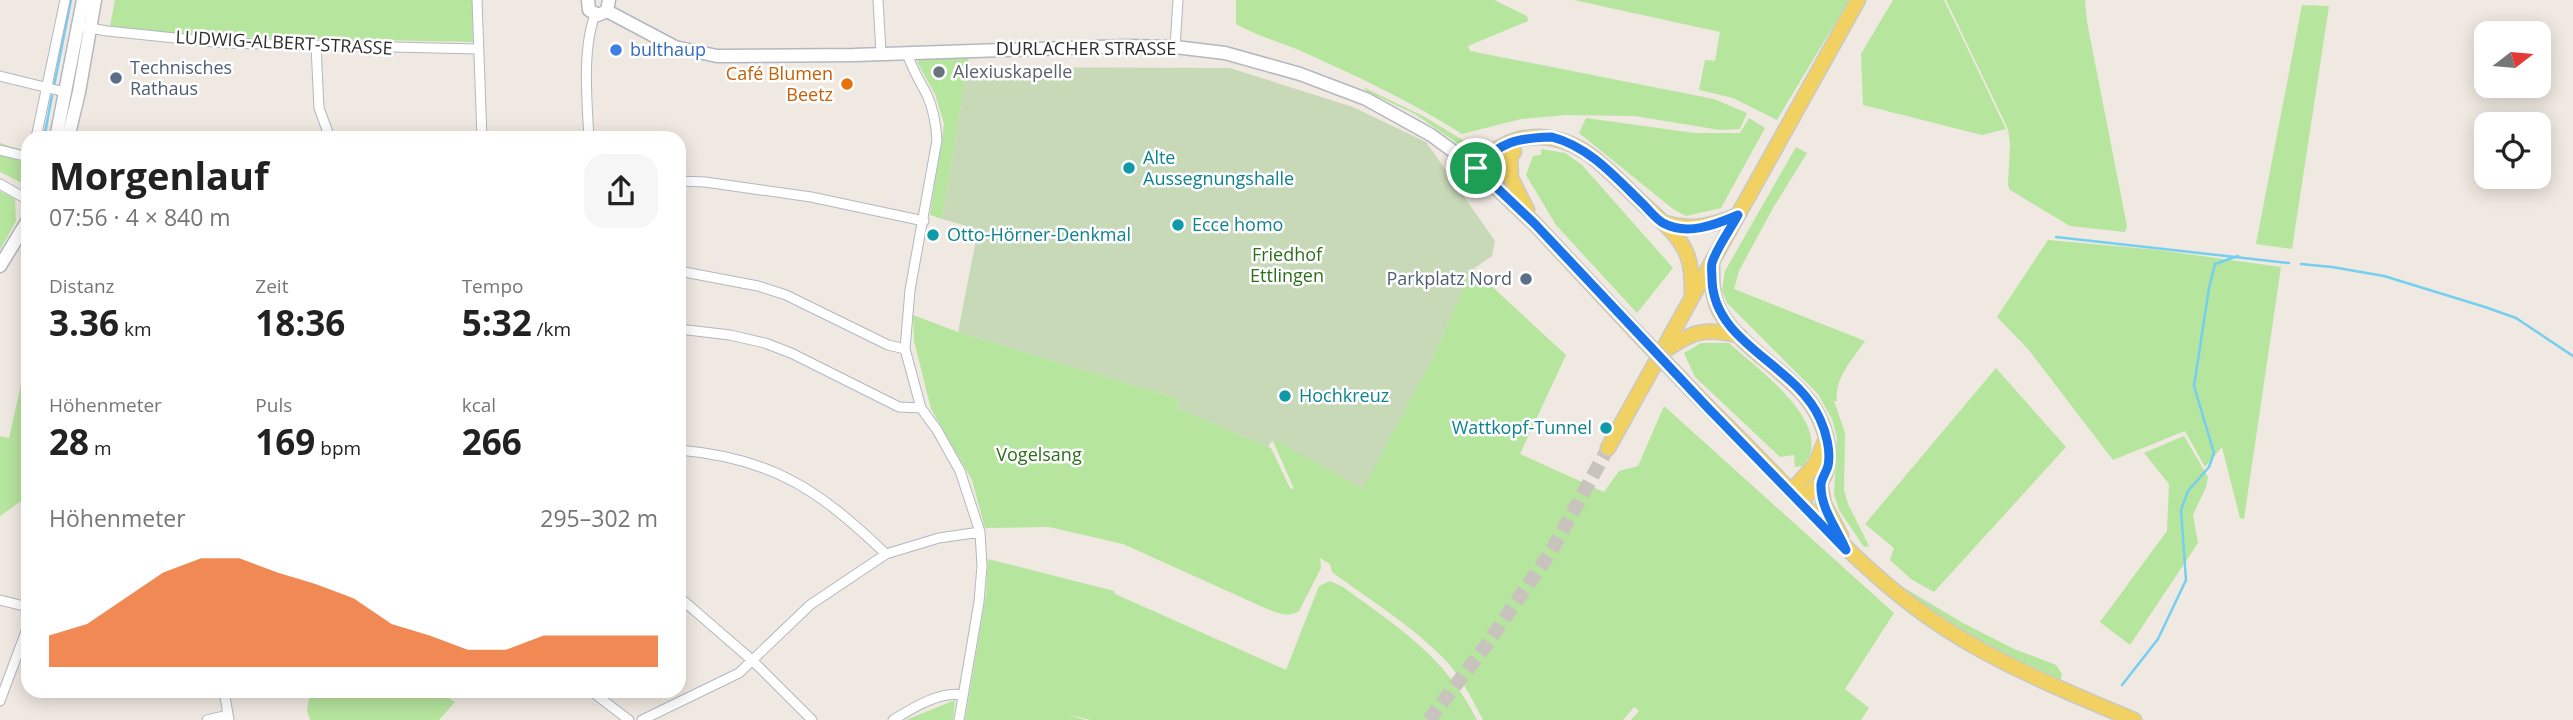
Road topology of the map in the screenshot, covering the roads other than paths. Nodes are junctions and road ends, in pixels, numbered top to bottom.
1 (65, 0) edge
2 (83, 0) edge
3 (95, 0) edge
4 (477, 0) edge
5 (588, 0) edge
6 (878, 0) edge
7 (1178, 0) edge
8 (1858, 0) edge
9 (604, 9) edge
10 (90, 29) junction
11 (316, 46) junction
12 (1175, 47) junction
13 (478, 49) junction
14 (907, 52) junction
15 (881, 53) junction
16 (0, 76) edge
17 (46, 87) junction
18 (65, 92) junction
19 (37, 131) edge
20 (57, 131) edge
21 (69, 131) edge
22 (327, 131) edge
23 (482, 131) edge
24 (589, 131) edge
25 (1537, 137) junction
26 (0, 150) edge
27 (21, 155) edge
28 (1510, 155) junction
29 (1482, 172) junction
30 (686, 181) edge
31 (0, 184) edge
32 (21, 196) edge
33 (1738, 215) junction
34 (923, 221) junction
35 (1663, 223) junction
36 (1535, 224) junction
37 (21, 232) edge
38 (1712, 263) junction
39 (0, 266) edge
40 (686, 272) edge
41 (1692, 297) junction
42 (686, 330) edge
43 (1740, 336) junction
44 (905, 349) junction
45 (1660, 355) junction
46 (921, 408) junction
47 (1826, 437) junction
48 (1608, 448) tunnel mouth
49 (686, 451) edge
50 (1820, 483) junction
51 (1795, 496) junction
52 (980, 532) junction
53 (1846, 550) junction
54 (886, 554) junction
55 (0, 600) edge
56 (686, 603) edge
57 (21, 605) edge
58 (21, 644) edge
59 (753, 662) junction
60 (962, 695) junction
61 (1, 697) edge
62 (225, 698) edge
63 (600, 698) edge
64 (229, 718) edge
65 (207, 720) edge
66 (629, 720) edge
67 (642, 720) edge
68 (812, 720) edge
69 (893, 720) edge
70 (959, 720) edge
71 (2134, 720) edge

1 - 17 street
2 - 10 street
2 - 18 main road
3 - 10 main road
4 - 13 street
5 - 9 main road
6 - 15 street
7 - 12 street
8 - 33 main road
9 - 15 main road, DURLACHER STRASSE
9 - 24 street
10 - 11 street, LUDWIG-ALBERT-STRASSE
10 - 21 main road
11 - 13 street, LUDWIG-ALBERT-STRASSE
11 - 22 street
12 - 14 main road, DURLACHER STRASSE
12 - 29 main road, DURLACHER STRASSE
13 - 23 street
14 - 15 main road, DURLACHER STRASSE
14 - 34 street
16 - 17 street
17 - 18 street
17 - 19 street
18 - 20 main road
25 - 28 main road
25 - 29 main road
25 - 35 main road
26 - 27 street
28 - 29 main road
28 - 36 main road
29 - 36 main road, DURLACHER STRASSE
30 - 34 street
31 - 32 street
33 - 35 main road
33 - 38 main road
34 - 44 street
35 - 41 main road
36 - 51 main road, DURLACHER STRASSE, bridge
37 - 39 main road
38 - 41 main road
38 - 43 main road
40 - 44 street
41 - 45 main road
42 - 46 street
43 - 45 main road
43 - 47 main road
44 - 46 street
45 - 48 main road
46 - 52 street
47 - 50 main road
47 - 51 main road
49 - 54 street
50 - 51 main road
50 - 53 main road
51 - 53 main road, DURLACHER STRASSE
52 - 54 street
52 - 60 street
53 - 71 main road, DURLACHER STRASSE
54 - 59 street
55 - 57 street
56 - 59 street
58 - 61 street
59 - 67 street
59 - 68 street
60 - 69 street
60 - 70 street
62 - 64 street
63 - 66 street
64 - 65 street

